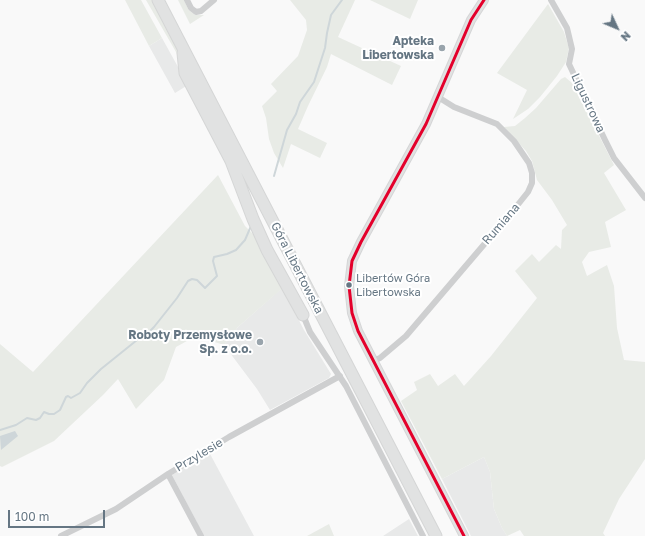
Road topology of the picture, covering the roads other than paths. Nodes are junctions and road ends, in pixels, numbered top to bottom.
1 (158, 0) edge
2 (187, 0) edge
3 (214, 0) edge
4 (484, 0) edge
5 (551, 0) edge
6 (182, 45) junction
7 (438, 97) junction
8 (645, 198) edge
9 (303, 315) joint
10 (373, 361) junction
11 (340, 376) junction
12 (168, 474) junction
13 (61, 536) edge
14 (200, 536) edge
15 (423, 536) edge
16 (436, 536) edge
17 (464, 536) edge

1 - 6 highway, Góra Libertowska
2 - 3 street
4 - 7 street
5 - 8 street, Ligustrowa
6 - 9 highway
6 - 16 highway, Góra Libertowska
7 - 10 street
7 - 10 street, Rumiana
9 - 11 street, Góra Libertowska
10 - 17 street
11 - 12 street, Przylesie
11 - 15 street, Góra Libertowska
12 - 13 street, Przylesie
12 - 14 street

